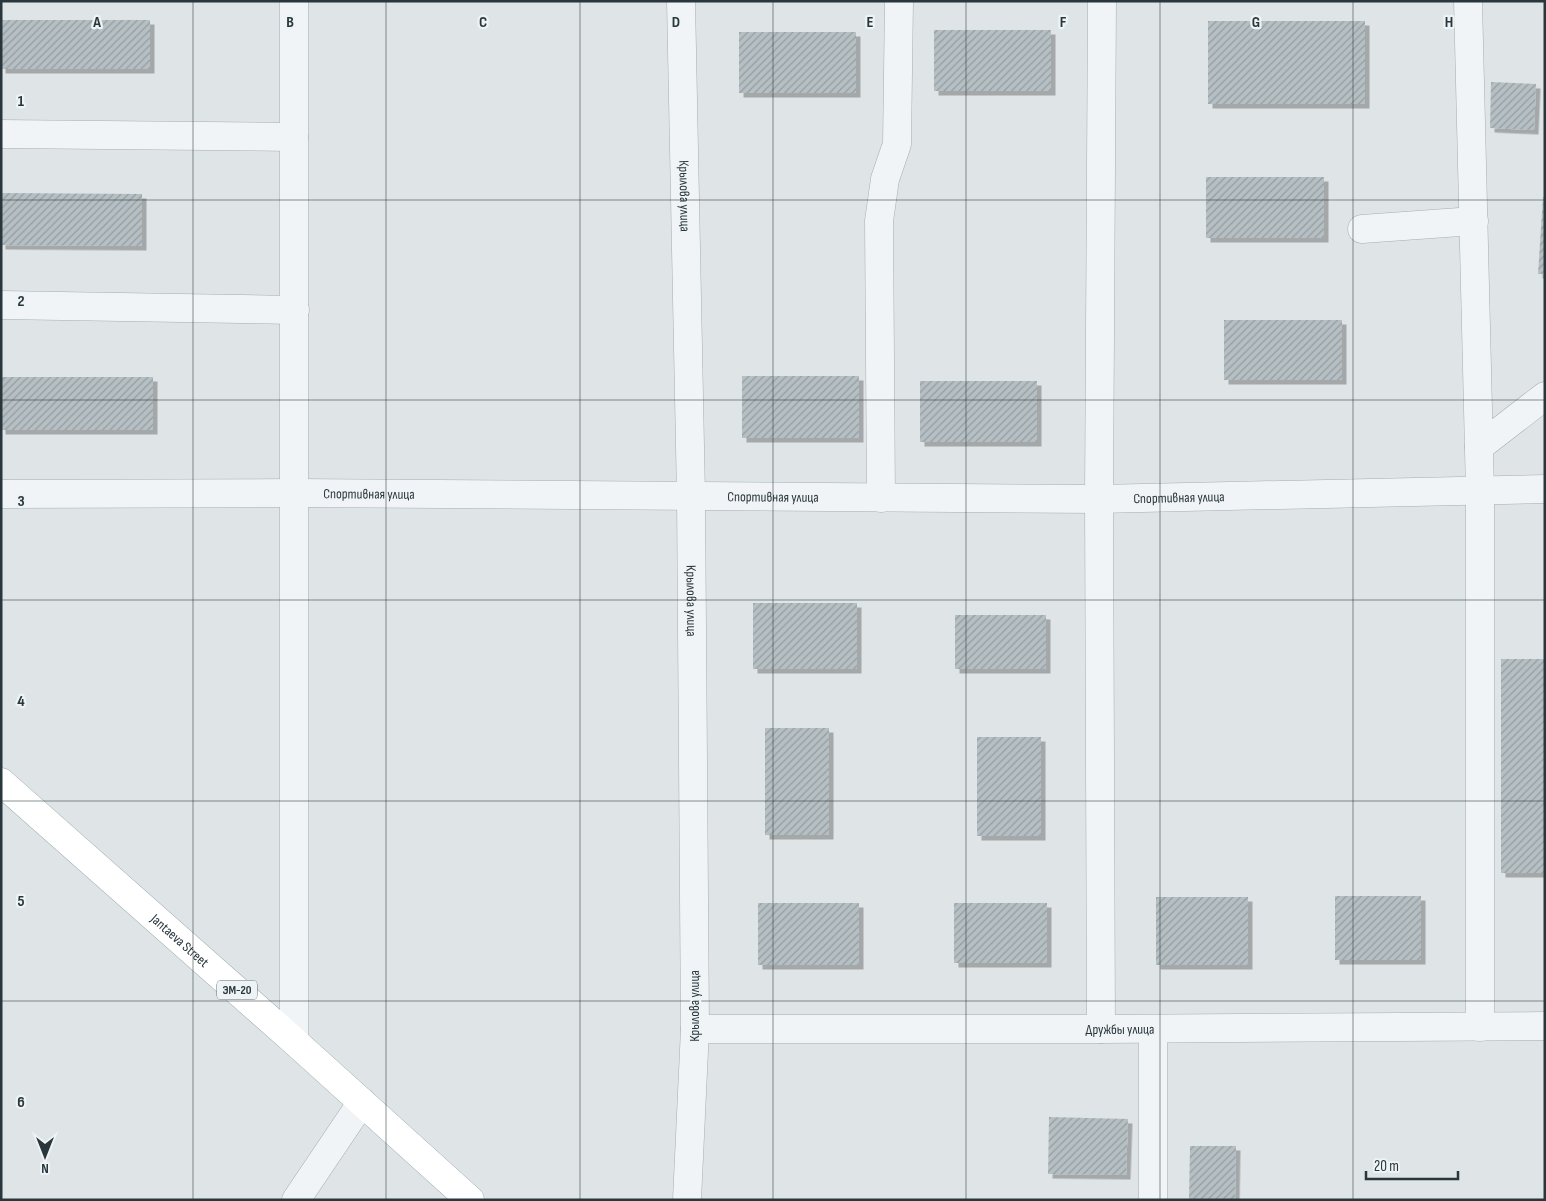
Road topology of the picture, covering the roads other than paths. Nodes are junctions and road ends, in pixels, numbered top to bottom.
1 (294, 1) edge
2 (681, 1) edge
3 (899, 1) edge
4 (1102, 1) edge
5 (1468, 1) edge
6 (1, 134) edge
7 (294, 137) junction
8 (1474, 221) junction
9 (1362, 229) dead end
10 (1, 305) edge
11 (294, 310) junction
12 (1545, 396) edge
13 (1479, 447) junction
14 (1545, 489) edge
15 (1480, 491) junction
16 (294, 493) junction
17 (1, 494) edge
18 (691, 496) junction
19 (881, 498) junction
20 (1099, 499) junction
21 (1, 782) edge
22 (1545, 1026) edge
23 (1480, 1027) junction
24 (695, 1029) junction
25 (1102, 1029) junction
26 (1153, 1029) junction
27 (294, 1041) junction
28 (362, 1102) junction
29 (296, 1200) edge
30 (470, 1200) edge
31 (687, 1200) edge
32 (1153, 1200) edge

1 - 7 street
2 - 18 street, Крылова улица
3 - 19 street
4 - 20 street
5 - 8 street
6 - 7 street
7 - 11 street
8 - 9 street
8 - 13 street
10 - 11 street
11 - 16 street
12 - 13 street
13 - 15 street
14 - 15 street, Спортивная улица
15 - 20 street, Спортивная улица
15 - 23 street
16 - 17 street, Спортивная улица
16 - 18 street, Спортивная улица
16 - 27 street
18 - 19 street, Спортивная улица
18 - 24 street, Крылова улица
19 - 20 street, Спортивная улица
20 - 25 street
21 - 27 main road, Jantaeva Street / ЭМ-20
22 - 23 street, Дружбы улица
23 - 26 street, Дружбы улица
24 - 25 street, Дружбы улица
24 - 31 street, Крылова улица
25 - 26 street, Дружбы улица
26 - 32 street
27 - 28 main road, Jantaeva Street / ЭМ-20
28 - 29 street
28 - 30 main road, Jantaeva Street / ЭМ-20

